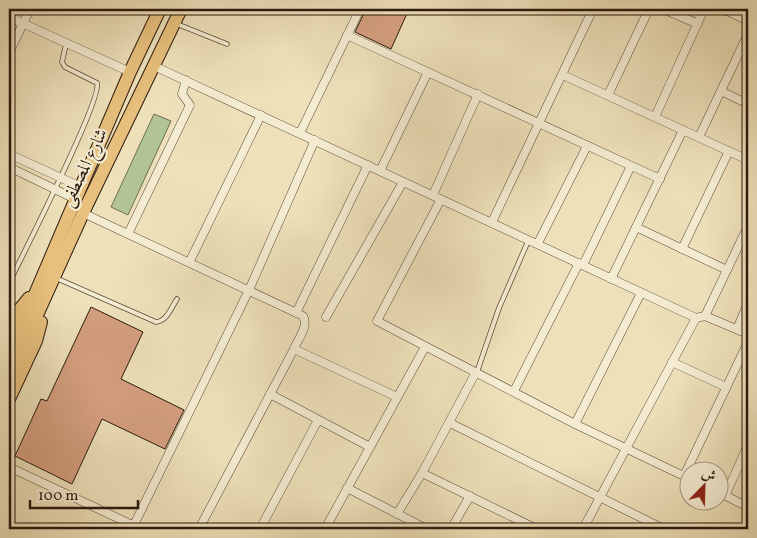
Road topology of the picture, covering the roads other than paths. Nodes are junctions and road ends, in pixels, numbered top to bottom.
1 (30, 9) edge
2 (160, 9) edge
3 (181, 9) edge
4 (360, 9) edge
5 (593, 9) edge
6 (650, 9) edge
7 (664, 9) edge
8 (704, 9) edge
9 (723, 9) edge
10 (9, 17) edge
11 (748, 20) edge
12 (174, 23) junction
13 (23, 24) junction
14 (698, 24) junction
15 (748, 34) edge
16 (347, 35) junction
17 (66, 43) junction
18 (227, 44) dead end
19 (9, 53) edge
20 (154, 66) junction
21 (130, 72) junction
22 (428, 72) junction
23 (563, 75) junction
24 (186, 80) junction
25 (721, 91) junction
26 (478, 94) junction
27 (608, 95) junction
28 (748, 104) edge
29 (261, 115) junction
30 (655, 117) junction
31 (539, 122) junction
32 (683, 130) junction
33 (300, 133) junction
34 (699, 137) junction
35 (315, 140) junction
36 (587, 146) junction
37 (729, 150) junction
38 (9, 154) edge
39 (748, 160) edge
40 (368, 165) junction
41 (631, 166) junction
42 (9, 167) edge
43 (380, 171) junction
44 (60, 177) junction
45 (660, 180) junction
46 (403, 182) junction
47 (81, 187) junction
48 (54, 189) junction
49 (437, 197) junction
50 (75, 199) junction
51 (83, 213) junction
52 (492, 222) junction
53 (748, 226) edge
54 (636, 227) junction
55 (128, 234) junction
56 (529, 239) junction
57 (538, 244) junction
58 (682, 249) junction
59 (190, 261) junction
60 (581, 264) junction
61 (727, 270) junction
62 (54, 277) junction
63 (611, 279) junction
64 (9, 283) edge
65 (43, 288) junction
66 (249, 290) junction
67 (641, 293) junction
68 (177, 299) dead end
69 (748, 303) edge
70 (296, 313) junction
71 (705, 316) junction
72 (326, 317) dead end
73 (696, 318) junction
74 (9, 329) edge
75 (737, 329) junction
76 (748, 334) edge
77 (748, 342) edge
78 (20, 343) junction
79 (425, 347) junction
80 (294, 349) junction
81 (9, 355) edge
82 (672, 362) junction
83 (476, 372) junction
84 (9, 376) edge
85 (726, 387) junction
86 (514, 391) junction
87 (270, 394) junction
88 (397, 397) junction
89 (9, 399) edge
90 (318, 420) junction
91 (450, 423) junction
92 (575, 424) junction
93 (748, 446) edge
94 (370, 447) junction
95 (627, 448) junction
96 (694, 460) edge
97 (9, 467) edge
98 (422, 473) junction
99 (680, 474) edge
100 (730, 479) edge
101 (347, 488) junction
102 (470, 496) junction
103 (600, 498) junction
104 (730, 498) edge
105 (748, 507) edge
106 (397, 514) junction
107 (518, 520) junction
108 (135, 528) edge
109 (199, 529) edge
110 (260, 529) edge
111 (325, 529) edge
112 (427, 529) edge
113 (451, 529) edge
114 (513, 529) edge
115 (537, 529) edge
116 (583, 529) edge
117 (664, 529) edge

1 - 13 street
2 - 21 highway, شارع المصطفى
3 - 12 highway, شارع المصطفى
4 - 16 street
5 - 23 street
6 - 27 street
7 - 14 street
8 - 14 street
9 - 11 street
10 - 13 street
12 - 18 lane
12 - 20 highway, شارع المصطفى
13 - 17 street
13 - 19 street
14 - 30 street
15 - 25 street
16 - 22 street
16 - 33 street
17 - 21 street
17 - 44 lane
20 - 24 street
20 - 51 highway, شارع المصطفى
21 - 47 highway, شارع المصطفى
22 - 26 street
22 - 43 street
23 - 27 street
23 - 31 street
24 - 29 street
24 - 55 street
25 - 28 street
25 - 34 street
26 - 31 street
26 - 49 street
27 - 30 street
29 - 33 street
29 - 59 street
30 - 32 street
31 - 36 street
31 - 52 street
32 - 34 street
32 - 45 street
33 - 35 street
34 - 37 street
35 - 40 street
35 - 66 street
36 - 41 street
36 - 57 street
37 - 39 street
37 - 58 street
38 - 44 street
40 - 43 street
40 - 70 street
41 - 45 street
41 - 60 street
42 - 48 street
43 - 46 street
44 - 47 street
44 - 48 lane
45 - 54 street
46 - 49 street
46 - 72 street
47 - 50 highway, شارع المصطفى
48 - 50 street
48 - 64 lane
49 - 52 street
49 - 79 street
50 - 65 highway, شارع المصطفى
51 - 55 street
51 - 62 highway, شارع المصطفى
52 - 56 street
53 - 61 street
54 - 58 street
54 - 63 street
55 - 59 street
56 - 57 street
56 - 83 lane
57 - 60 street
58 - 61 street
59 - 66 street
60 - 63 street
60 - 86 street
61 - 71 street
62 - 65 highway, شارع المصطفى
62 - 68 lane
63 - 67 street
65 - 74 highway
65 - 78 highway, شارع المصطفى
65 - 89 highway
66 - 70 street
66 - 108 street
67 - 73 street
67 - 92 street
69 - 75 street
70 - 80 street
71 - 73 street
71 - 75 street
73 - 82 street
75 - 76 street
77 - 85 street
78 - 81 highway
78 - 84 highway
79 - 83 street
79 - 88 street
80 - 87 street
80 - 88 street
82 - 85 street
82 - 95 street
83 - 86 street
83 - 91 street
85 - 96 street
86 - 92 street
87 - 90 street
87 - 109 street
88 - 94 street
90 - 94 street
90 - 110 street
91 - 98 street
91 - 103 street
92 - 95 street
93 - 100 street
94 - 101 street
95 - 99 street
95 - 103 street
97 - 108 street
98 - 102 street
98 - 106 street
101 - 106 street
101 - 111 street
102 - 107 street
102 - 113 street
103 - 116 street
103 - 117 street
104 - 105 street
106 - 112 street
107 - 114 street
107 - 115 street

